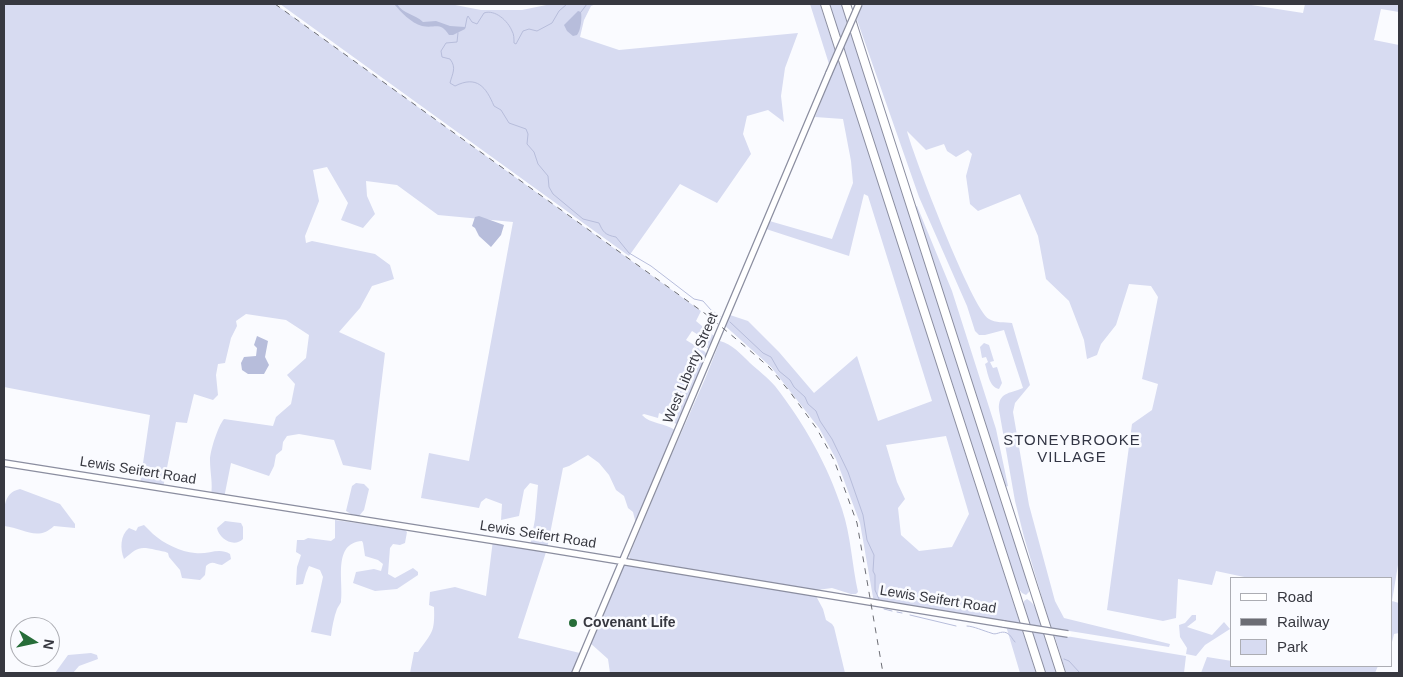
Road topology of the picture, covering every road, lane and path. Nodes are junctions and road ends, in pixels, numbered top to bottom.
1 (825, 4) edge
2 (846, 4) edge
3 (859, 4) edge
4 (4, 463) edge
5 (623, 562) junction
6 (1068, 634) dead end
7 (576, 673) edge
8 (1041, 673) edge
9 (1061, 673) edge

1 - 8 highway
2 - 9 highway
3 - 5 street, West Liberty Street, bridge
4 - 5 street, Lewis Seifert Road
5 - 6 street, Lewis Seifert Road, bridge
5 - 7 street, West Liberty Street

